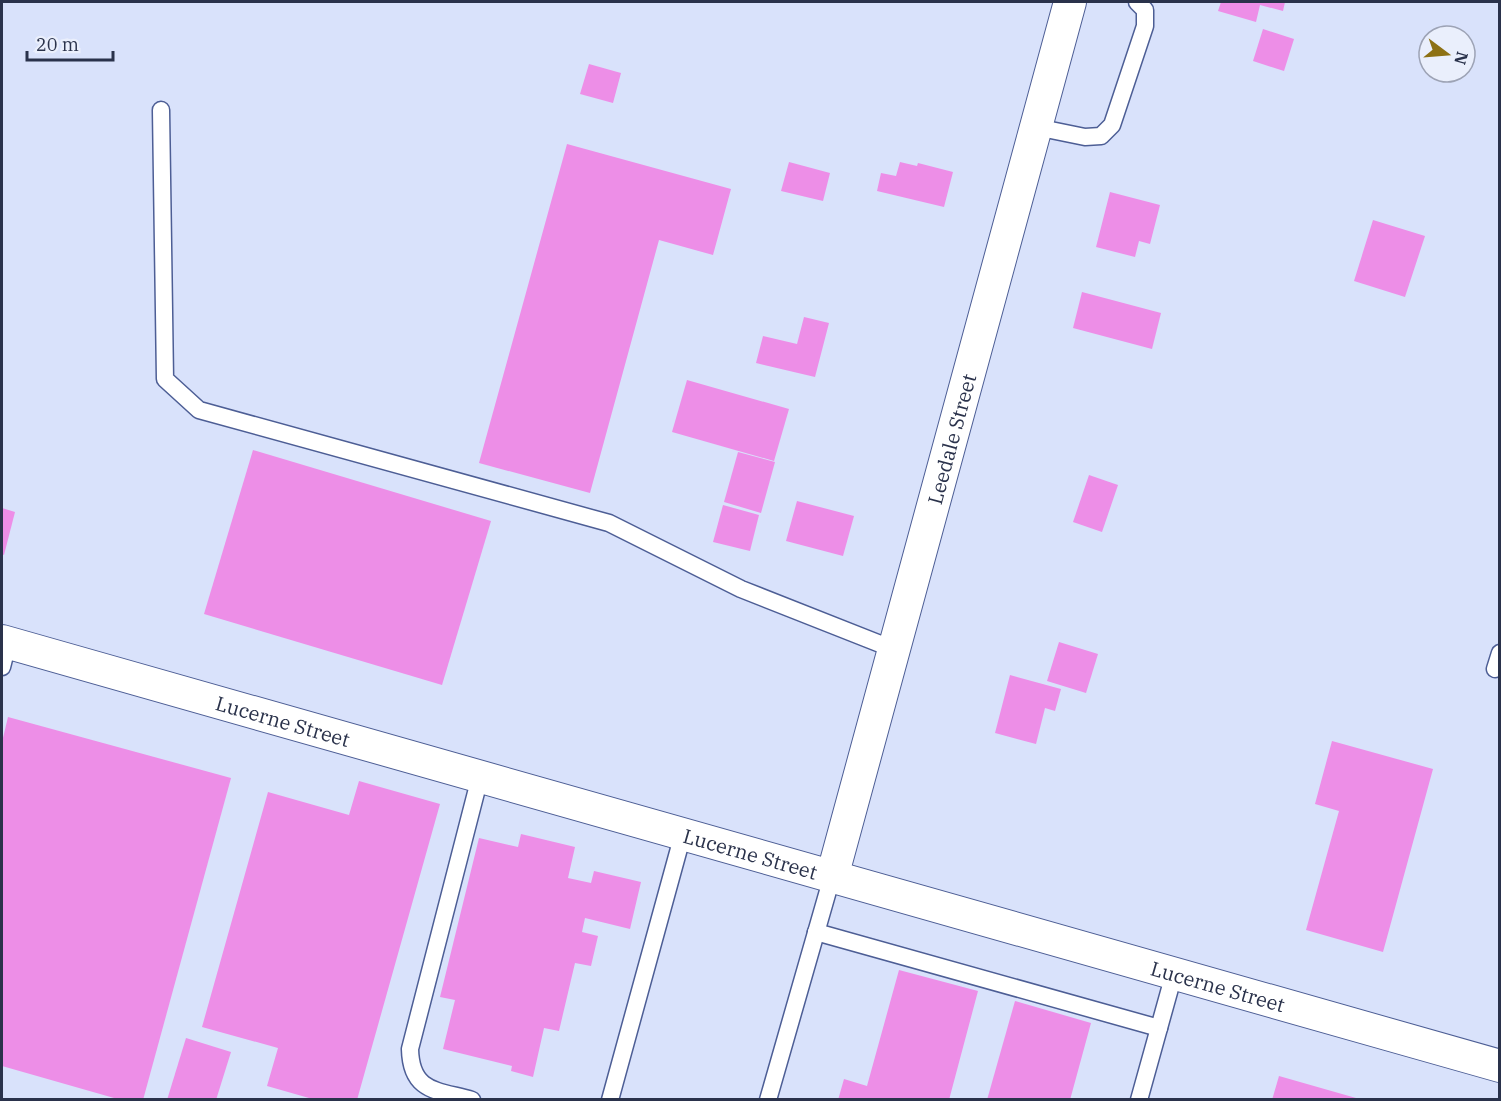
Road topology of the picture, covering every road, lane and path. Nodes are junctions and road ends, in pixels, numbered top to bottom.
1 (1070, 2) edge
2 (1137, 2) edge
3 (161, 110) dead end
4 (1036, 127) junction
5 (893, 649) junction
6 (4, 650) edge
7 (480, 777) junction
8 (683, 834) junction
9 (832, 877) junction
10 (816, 932) junction
11 (1174, 974) junction
12 (1159, 1028) junction
13 (1500, 1066) edge
14 (472, 1100) edge
15 (610, 1100) edge
16 (768, 1100) edge
17 (1139, 1100) edge

1 - 4 street, Leedale Street
2 - 4 lane
3 - 5 lane
4 - 5 street, Leedale Street
5 - 9 street, Leedale Street
6 - 7 street, Lucerne Street
7 - 8 street, Lucerne Street
7 - 14 lane
8 - 9 street, Lucerne Street
8 - 15 lane
9 - 10 lane
9 - 11 street, Lucerne Street
10 - 12 lane
10 - 16 lane
11 - 12 lane
11 - 13 street, Lucerne Street
12 - 17 lane

